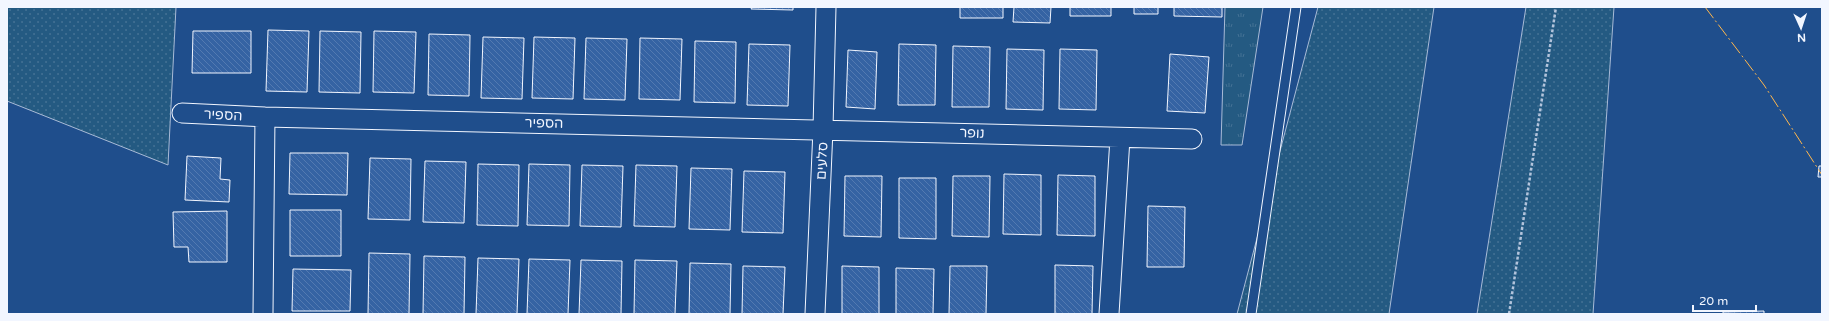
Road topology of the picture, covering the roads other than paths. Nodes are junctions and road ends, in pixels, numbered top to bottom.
1 (826, 7) edge
2 (1296, 7) edge
3 (182, 113) dead end
4 (265, 117) junction
5 (823, 129) junction
6 (1120, 138) junction
7 (1192, 139) dead end
8 (263, 314) edge
9 (815, 314) edge
10 (1109, 314) edge
11 (1251, 314) edge

1 - 5 street, סלעים
2 - 11 lane
3 - 4 street, הספיר
4 - 5 street, הספיר
4 - 8 street
5 - 6 street, נופר
5 - 9 street, סלעים
6 - 7 street, נופר
6 - 10 street

